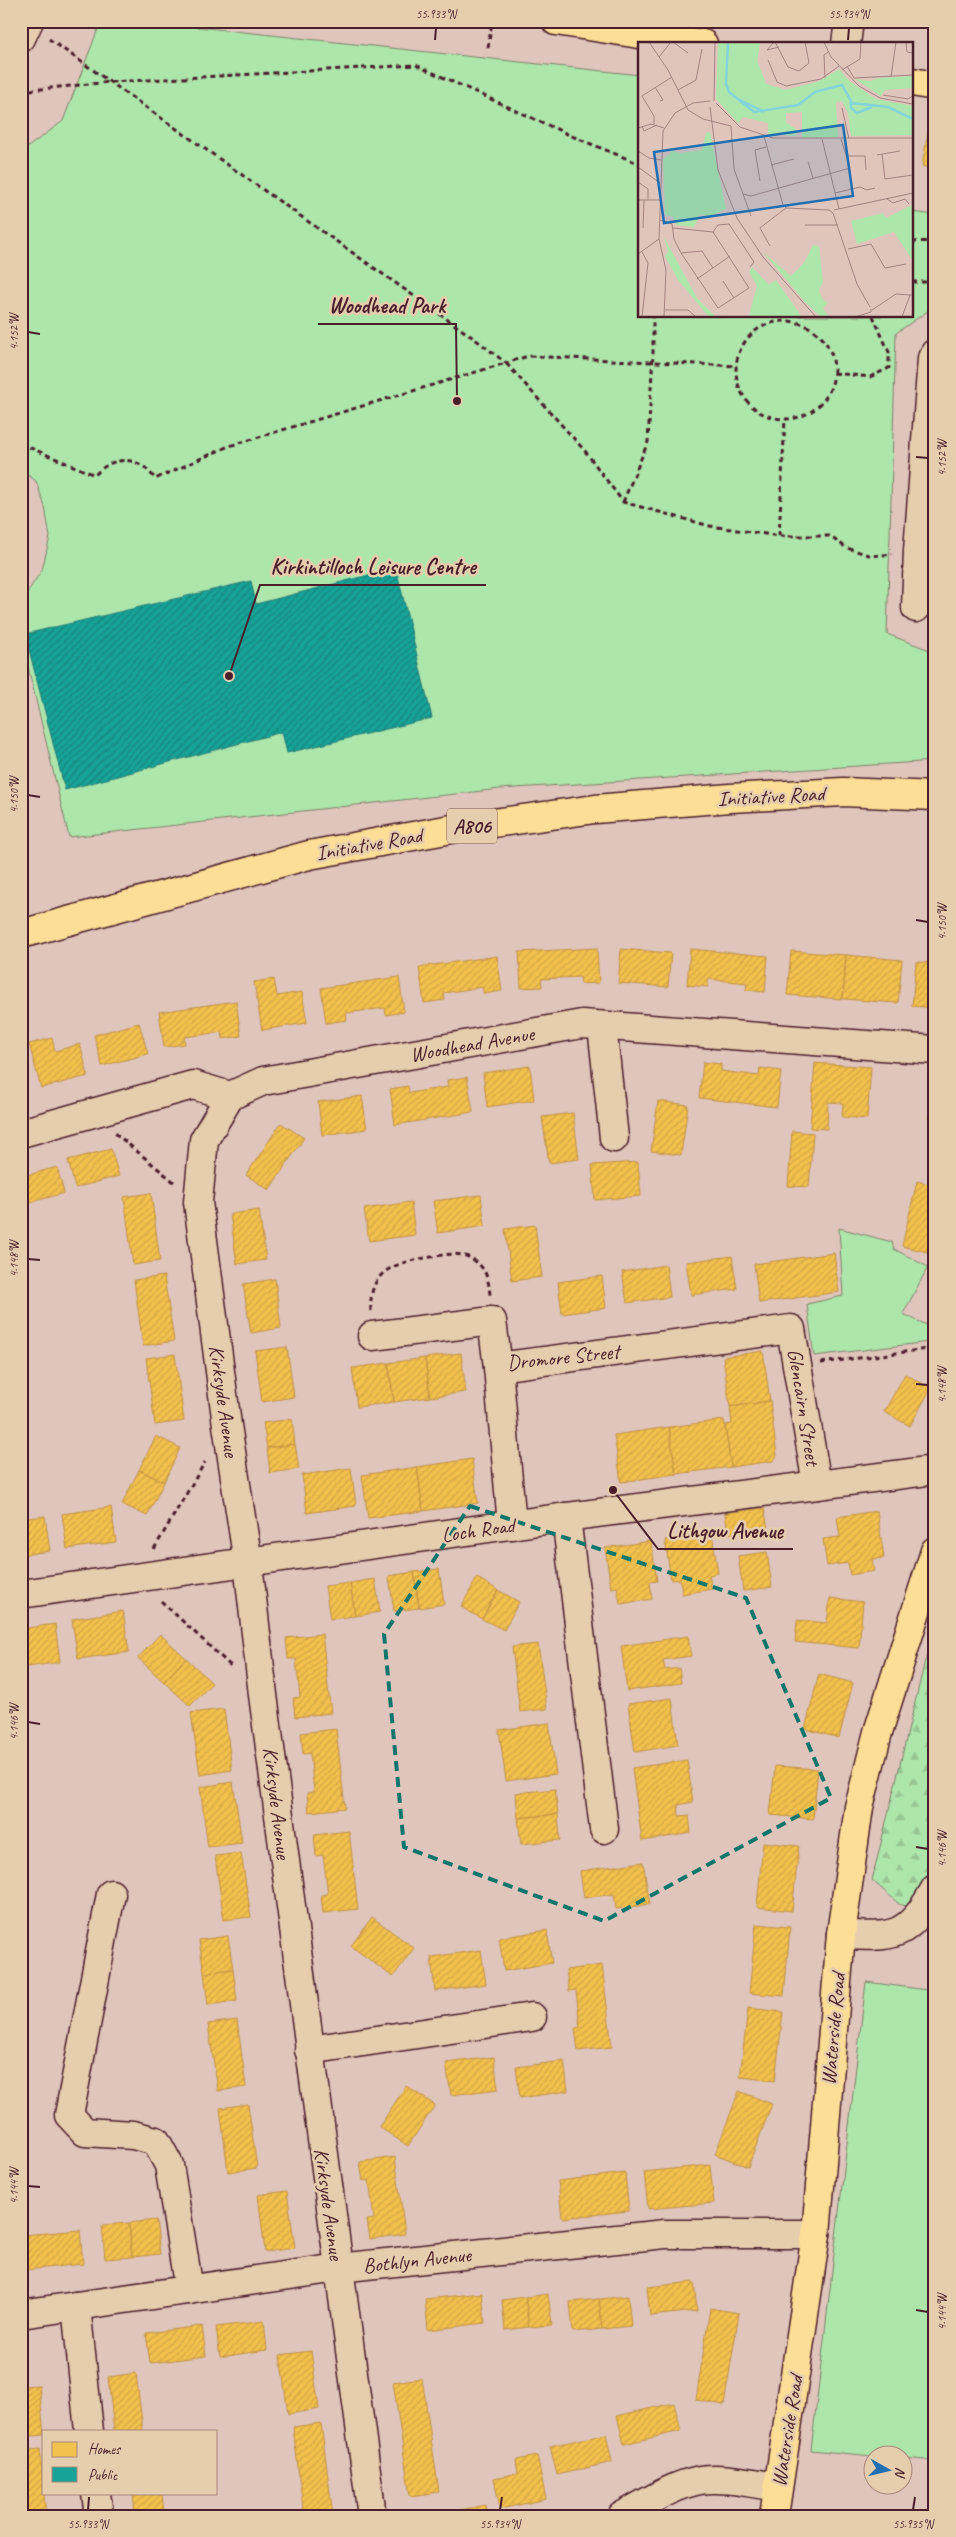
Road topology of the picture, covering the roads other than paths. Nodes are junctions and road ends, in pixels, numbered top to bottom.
1 (556, 21) edge
2 (849, 21) edge
3 (690, 42) edge
4 (846, 42) edge
5 (914, 82) edge
6 (935, 86) edge
7 (935, 353) edge
8 (916, 608) dead end
9 (935, 796) edge
10 (21, 934) edge
11 (602, 1026) junction
12 (935, 1050) edge
13 (230, 1096) junction
14 (21, 1134) edge
15 (614, 1138) dead end
16 (792, 1329) joint
17 (372, 1336) road end
18 (498, 1366) junction
19 (935, 1470) edge
20 (817, 1485) junction
21 (566, 1518) junction
22 (512, 1525) junction
23 (935, 1551) edge
24 (248, 1563) junction
25 (21, 1594) edge
26 (604, 1829) dead end
27 (935, 1889) edge
28 (110, 1894) dead end
29 (842, 1934) junction
30 (532, 2017) dead end
31 (309, 2050) junction
32 (816, 2234) junction
33 (338, 2268) junction
34 (189, 2290) junction
35 (76, 2306) junction
36 (21, 2314) edge
37 (90, 2430) edge
38 (778, 2487) junction
39 (96, 2494) edge
40 (98, 2516) edge
41 (372, 2516) edge
42 (622, 2516) edge
43 (774, 2516) edge

1 - 3 main road
2 - 4 street
5 - 6 main road
7 - 8 street
9 - 10 main road, Initiative Road / A806
11 - 12 street, Woodhead Avenue
11 - 13 street, Woodhead Avenue
11 - 15 street
13 - 14 street
13 - 24 street, Kirksyde Avenue
16 - 18 street, Dromore Street
16 - 20 street, Glencairn Street
17 - 18 street, Dromore Street
18 - 22 street
19 - 20 street, Loch Road
20 - 21 street, Loch Road
21 - 22 street, Loch Road
21 - 26 street
22 - 24 street, Loch Road
23 - 29 main road, Waterside Road
24 - 25 street, Loch Road
24 - 31 street, Kirksyde Avenue
27 - 29 street
28 - 34 street
29 - 32 main road, Waterside Road
30 - 31 street
31 - 33 street, Kirksyde Avenue
32 - 33 street, Bothlyn Avenue
32 - 38 main road, Waterside Road
33 - 34 street, Bothlyn Avenue
33 - 41 street, Kirksyde Avenue
34 - 35 street, Bothlyn Avenue
35 - 36 street, Bothlyn Avenue
35 - 37 street
38 - 42 street
38 - 43 main road, Waterside Road
39 - 40 street

